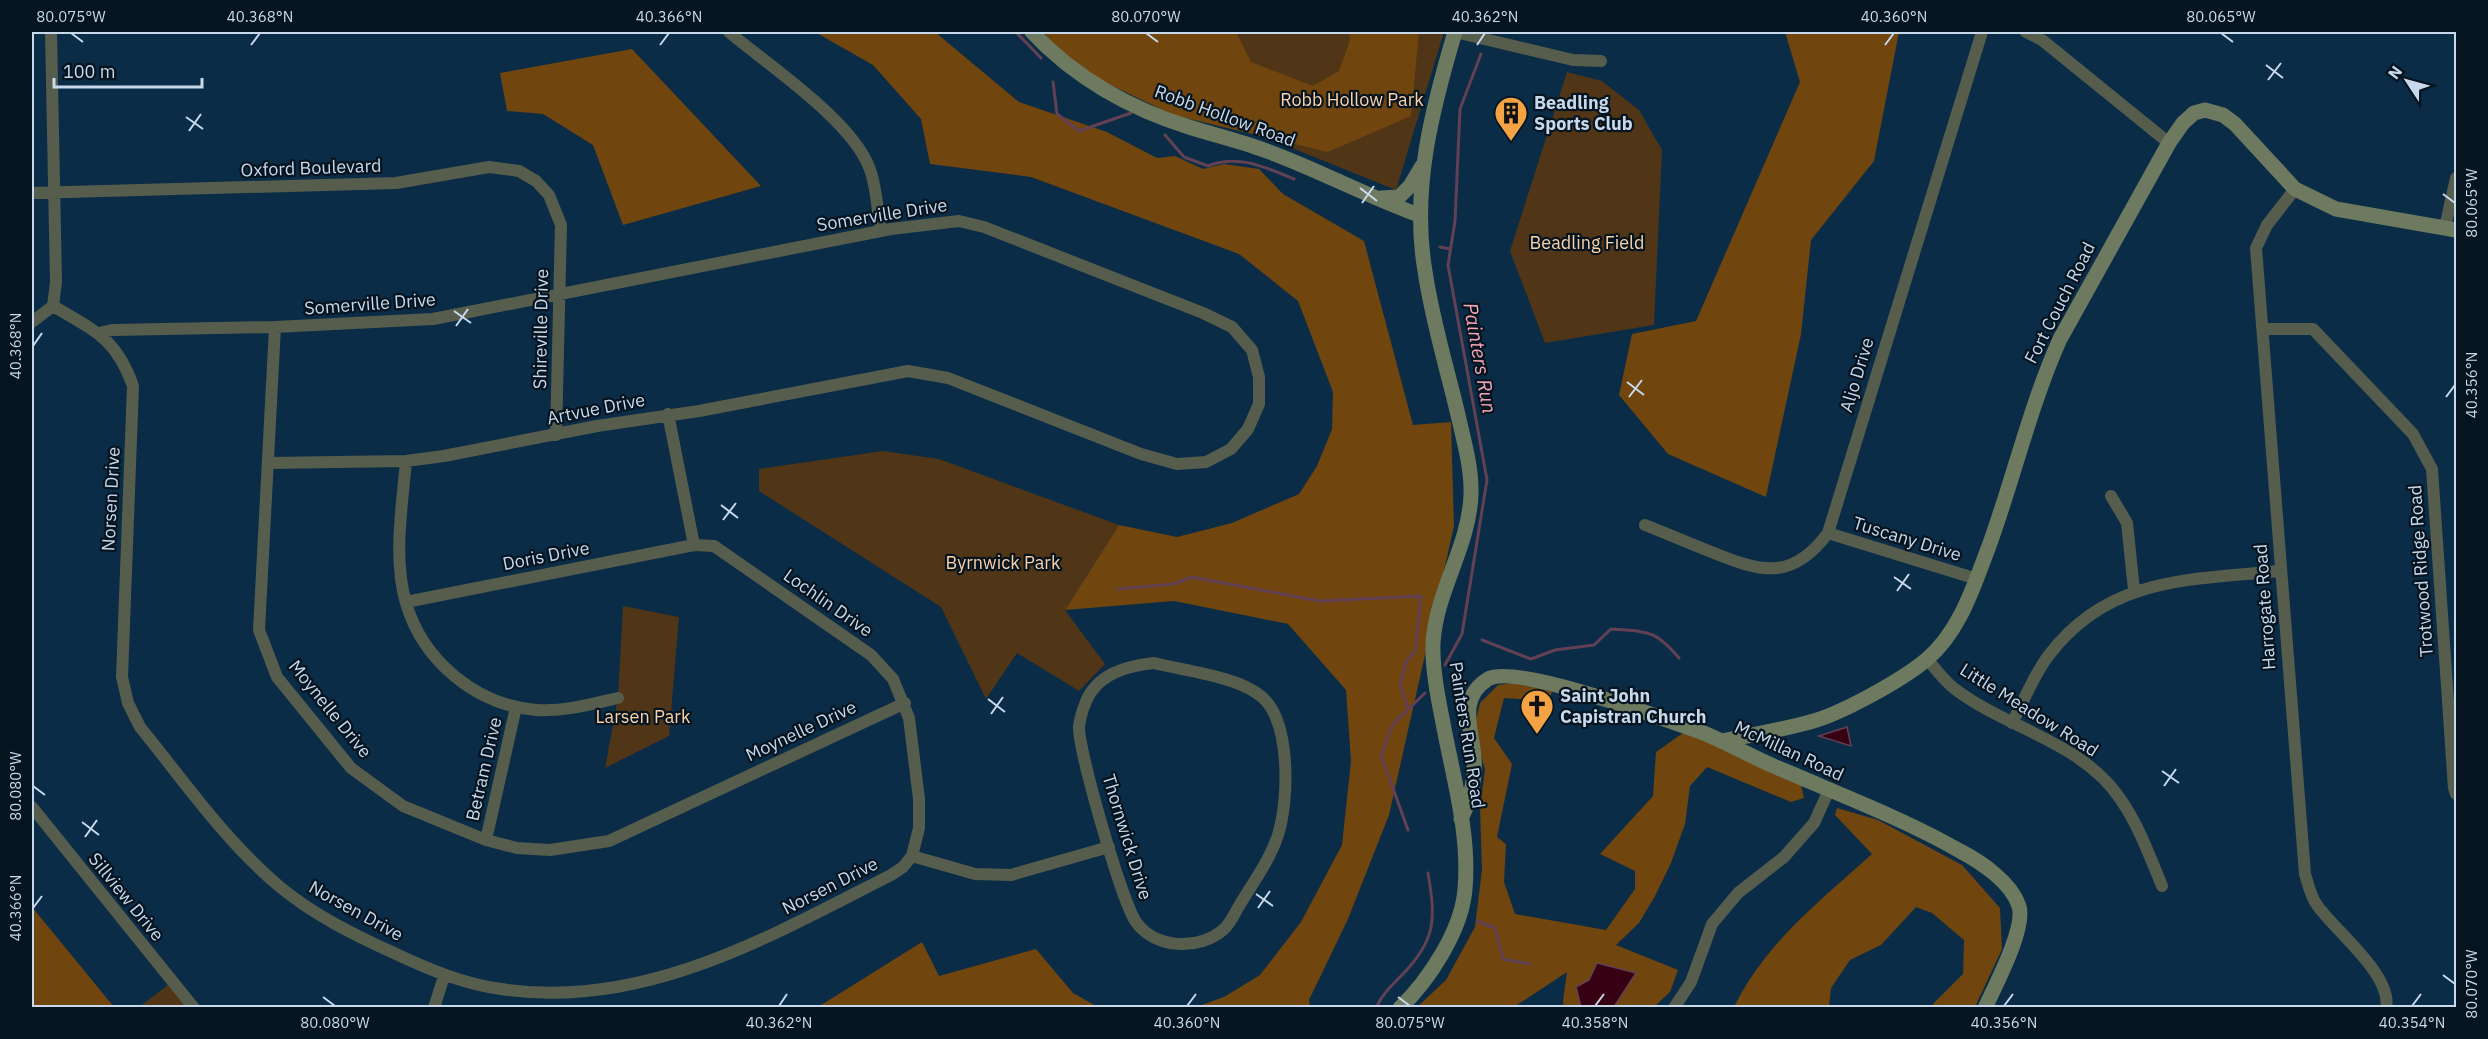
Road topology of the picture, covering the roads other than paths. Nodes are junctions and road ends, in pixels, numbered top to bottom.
1 (51, 32) edge
2 (729, 32) edge
3 (1032, 32) edge
4 (1455, 32) edge
5 (1982, 32) edge
6 (2026, 32) edge
7 (1601, 61) dead end
8 (2169, 143) junction
9 (1424, 164) junction
10 (2457, 178) edge
11 (2295, 189) junction
12 (32, 193) edge
13 (52, 193) junction
14 (1374, 198) junction
15 (1419, 215) junction
16 (561, 225) joint
17 (2451, 229) edge
18 (881, 231) junction
19 (561, 295) junction
20 (53, 306) junction
21 (32, 322) edge
22 (275, 327) junction
23 (2264, 329) junction
24 (99, 333) junction
25 (927, 373) joint
26 (668, 414) junction
27 (556, 435) junction
28 (406, 461) junction
29 (269, 463) junction
30 (2111, 496) dead end
31 (1645, 525) dead end
32 (1828, 533) junction
33 (694, 545) junction
34 (2280, 571) junction
35 (1977, 579) junction
36 (2134, 590) junction
37 (406, 602) junction
38 (1927, 659) junction
39 (618, 698) dead end
40 (905, 704) junction
41 (516, 706) junction
42 (2012, 723) junction
43 (1721, 741) junction
44 (1829, 790) junction
45 (2457, 794) edge
46 (32, 807) edge
47 (1461, 819) junction
48 (486, 840) junction
49 (1108, 847) junction
50 (912, 856) junction
51 (2162, 886) dead end
52 (444, 975) junction
53 (194, 1008) edge
54 (434, 1008) edge
55 (1400, 1008) edge
56 (1674, 1008) edge
57 (1985, 1008) edge
58 (2386, 1008) edge

1 - 13 street
2 - 18 street
3 - 14 street, Robb Hollow Road
4 - 7 street
4 - 9 street, Painters Run Road
5 - 32 street, Aljo Drive
6 - 8 street
8 - 11 street, Fort Couch Road
8 - 35 street, Fort Couch Road
9 - 14 street
9 - 15 street, Painters Run Road
10 - 17 street
11 - 17 street, Fort Couch Road
11 - 23 street, Harrogate Road
12 - 13 street, Oxford Boulevard
13 - 16 street, Oxford Boulevard
13 - 20 street
14 - 15 street, Robb Hollow Road
15 - 47 street, Painters Run Road
16 - 19 street, Shireville Drive
18 - 19 street, Somerville Drive
18 - 25 street, Somerville Drive
19 - 22 street, Somerville Drive
19 - 27 street, Shireville Drive
20 - 21 street
20 - 24 street, Norsen Drive
22 - 24 street, Somerville Drive
22 - 29 street, Moynelle Drive
23 - 34 street, Harrogate Road
23 - 45 street, Trotwood Ridge Road
24 - 52 street, Norsen Drive
25 - 26 street, Artvue Drive
26 - 27 street, Artvue Drive
26 - 33 street
27 - 28 street, Artvue Drive
28 - 29 street, Artvue Drive
28 - 37 street
29 - 48 street, Moynelle Drive
30 - 36 street
31 - 32 street, Aljo Drive
32 - 35 street, Tuscany Drive
33 - 37 street, Doris Drive
33 - 40 street, Lochlin Drive
34 - 36 street
34 - 58 street, Harrogate Road
35 - 38 street, Fort Couch Road
36 - 42 street
37 - 41 street
38 - 42 street, Little Meadow Road
38 - 43 street, Fort Couch Road
39 - 41 street
40 - 48 street, Moynelle Drive
40 - 50 street, Lochlin Drive
41 - 48 street, Betram Drive
42 - 51 street, Little Meadow Road
43 - 44 street, McMillan Road
43 - 47 street, McMillan Road
44 - 56 street
44 - 57 street, McMillan Road
46 - 53 street, Sillview Drive
47 - 55 street, Painters Run Road
49 - 49 street, Thornwick Drive
49 - 50 street
50 - 52 street, Norsen Drive
52 - 54 street

